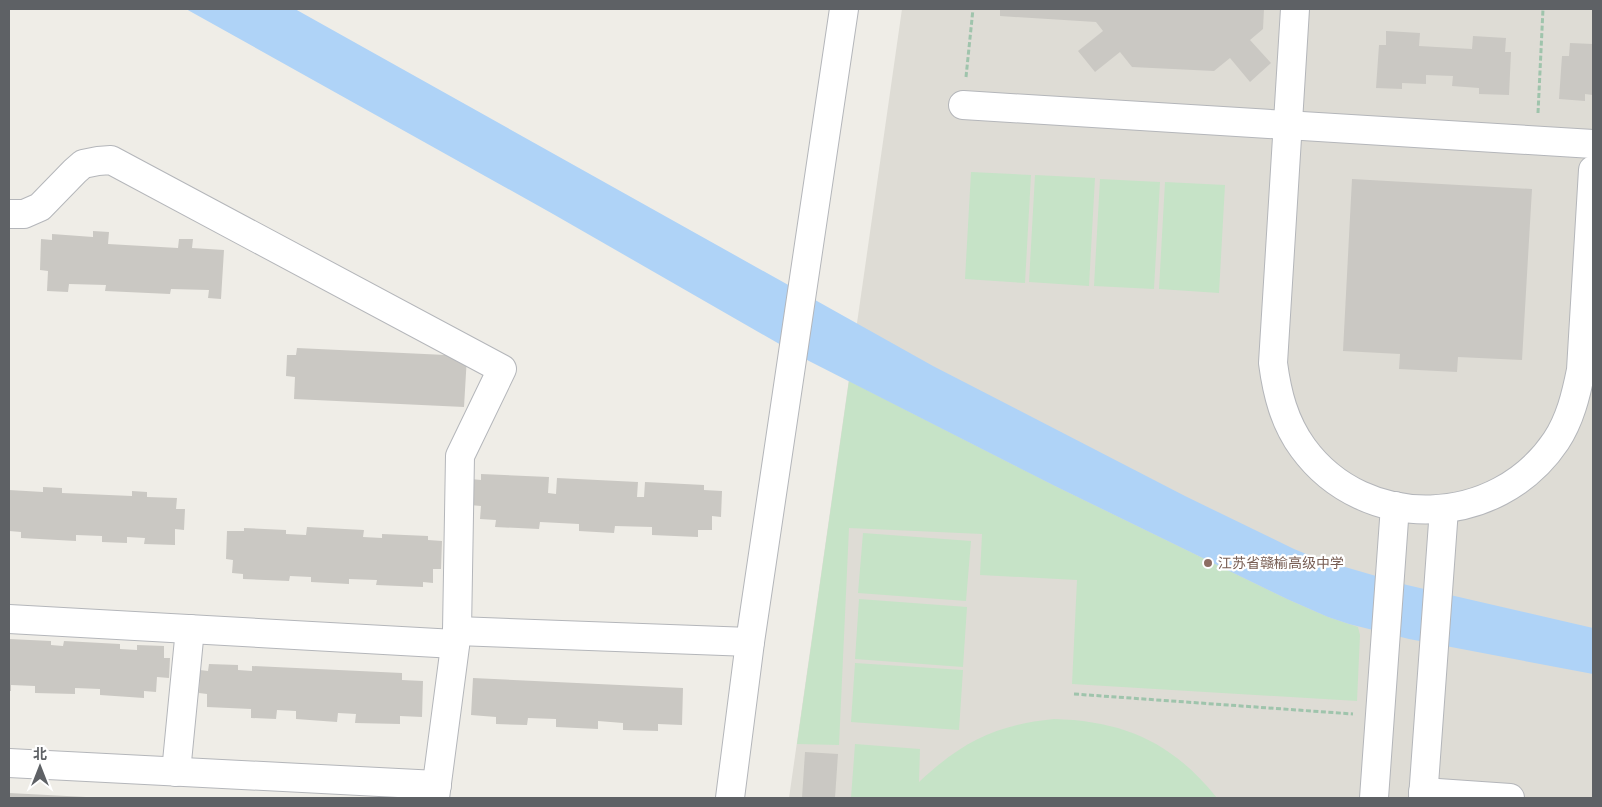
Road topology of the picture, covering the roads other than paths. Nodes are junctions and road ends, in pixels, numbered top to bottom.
1 (844, 9) edge
2 (1295, 9) edge
3 (963, 105) road end
4 (1288, 126) junction
5 (1593, 144) edge
6 (1593, 170) edge
7 (9, 214) edge
8 (1395, 506) junction
9 (1444, 509) junction
10 (9, 619) edge
11 (190, 629) junction
12 (456, 637) junction
13 (750, 642) junction
14 (9, 763) edge
15 (176, 772) junction
16 (436, 792) edge
17 (1423, 795) edge
18 (730, 798) edge
19 (1374, 798) edge
20 (1510, 798) edge

1 - 13 street
2 - 4 street
3 - 4 street
4 - 5 street
4 - 8 street
6 - 9 street
7 - 12 street
8 - 9 street
8 - 19 street
9 - 17 street
10 - 11 street
11 - 12 street
11 - 15 street
12 - 13 street
12 - 16 street
13 - 18 street
14 - 15 street
15 - 16 street
17 - 20 street

